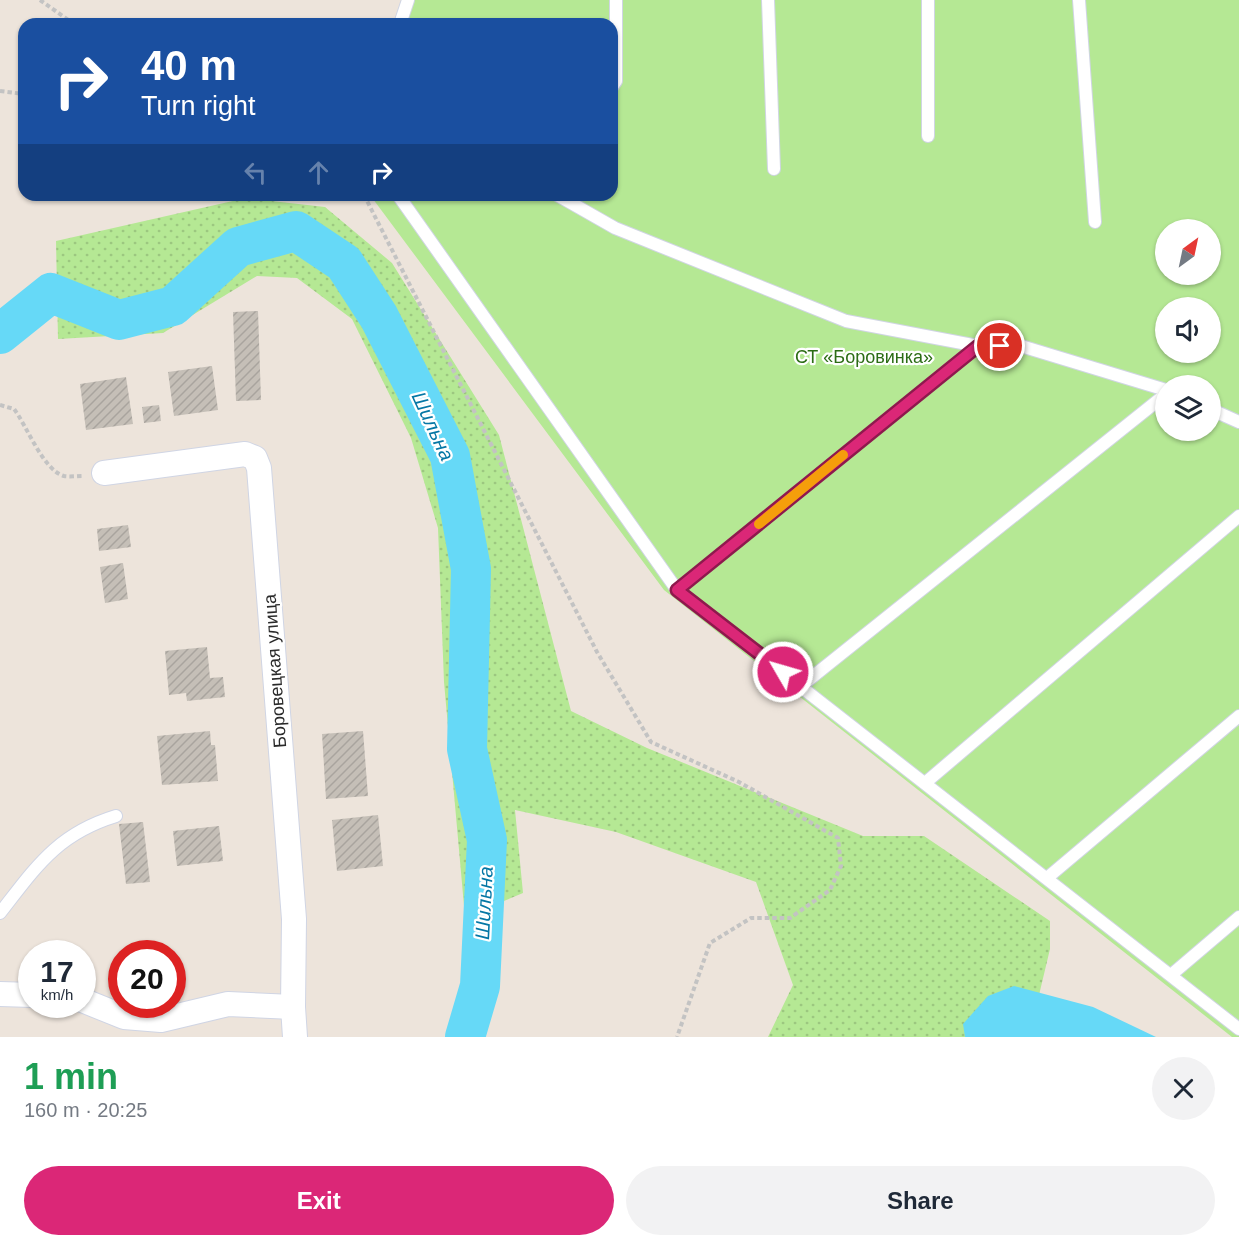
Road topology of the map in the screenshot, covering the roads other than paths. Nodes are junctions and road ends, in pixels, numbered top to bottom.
1 (408, 0) edge
2 (616, 0) edge
3 (768, 0) edge
4 (928, 0) edge
5 (1079, 0) edge
6 (402, 18) edge
7 (616, 18) edge
8 (928, 136) dead end
9 (774, 169) dead end
10 (402, 201) edge
11 (568, 201) edge
12 (1095, 222) dead end
13 (978, 346) junction
14 (1155, 387) edge
15 (1155, 403) edge
16 (1221, 414) edge
17 (1239, 422) edge
18 (104, 473) road end
19 (1239, 516) edge
20 (677, 590) junction
21 (801, 686) junction
22 (1239, 716) edge
23 (925, 783) junction
24 (116, 816) dead end
25 (1047, 878) junction
26 (0, 913) edge
27 (1239, 917) edge
28 (1171, 975) junction
29 (0, 994) edge
30 (18, 995) edge
31 (96, 1006) edge
32 (293, 1006) junction
33 (1239, 1029) edge
34 (296, 1037) edge

1 - 6 lane
2 - 7 lane
3 - 9 lane
4 - 8 lane
5 - 12 lane
10 - 20 lane
11 - 13 lane
13 - 14 lane
13 - 20 lane
15 - 21 lane
16 - 17 lane
18 - 32 street, Боровецкая улица
19 - 23 lane
20 - 21 lane
21 - 23 lane
22 - 25 lane
23 - 25 lane
24 - 26 lane
25 - 28 lane
27 - 28 lane
28 - 33 lane
29 - 30 street
31 - 32 street
32 - 34 street, Боровецкая улица

